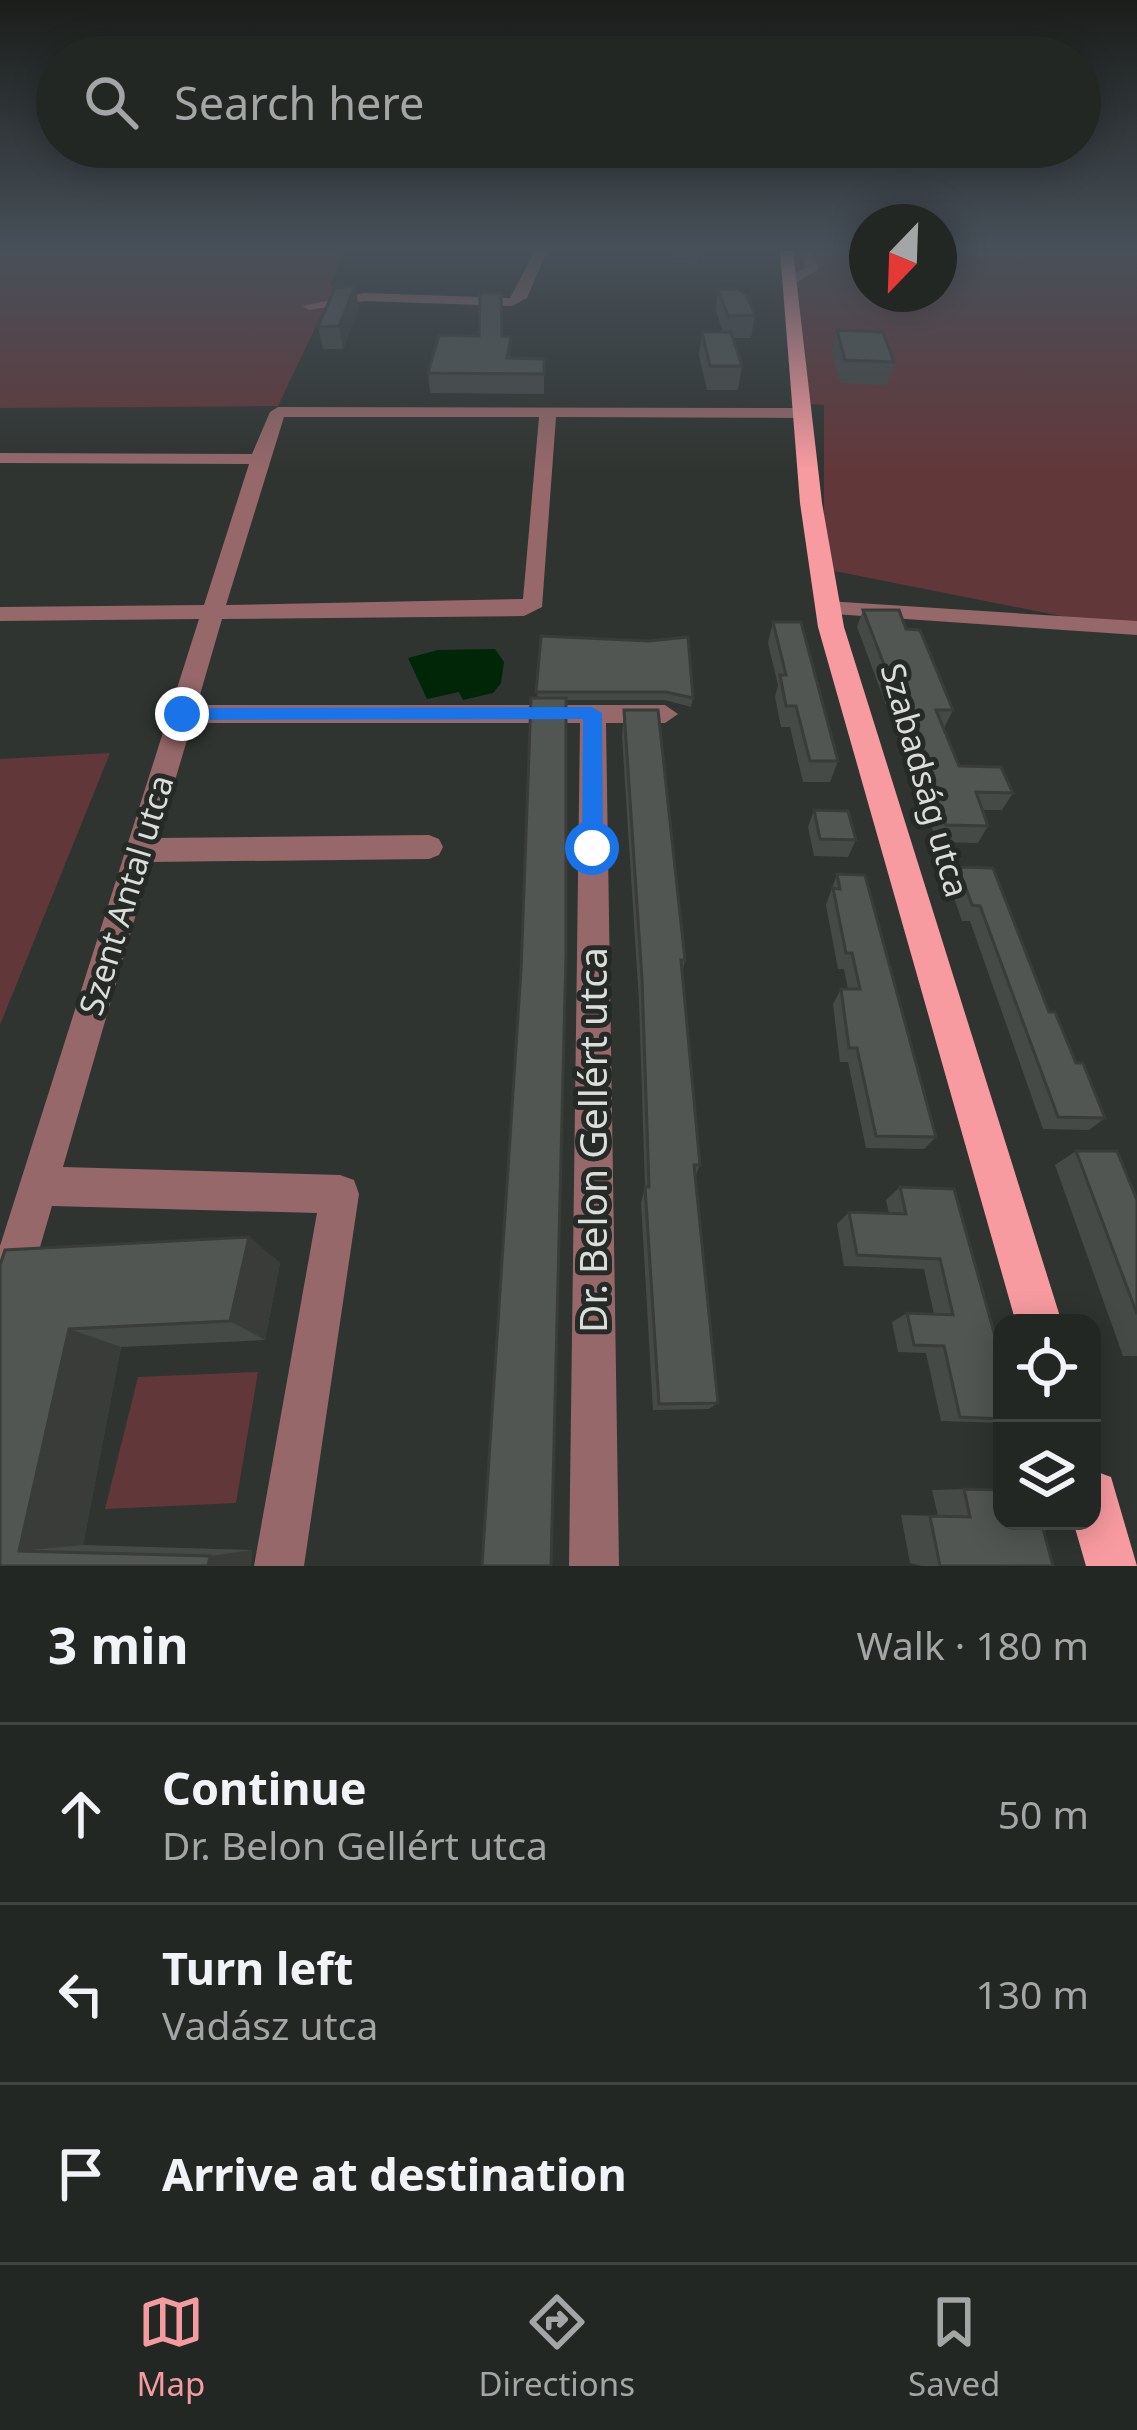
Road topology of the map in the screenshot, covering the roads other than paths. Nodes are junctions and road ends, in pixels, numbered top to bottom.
1 (795, 324) edge
2 (802, 412) junction
3 (548, 413) junction
4 (0, 458) edge
5 (260, 459) junction
6 (827, 608) junction
7 (213, 613) junction
8 (0, 614) edge
9 (1137, 628) edge
10 (592, 713) junction
11 (182, 714) junction
12 (665, 714) dead end
13 (429, 847) dead end
14 (140, 850) junction
15 (38, 1186) junction
16 (0, 1312) edge
17 (1036, 1314) edge
18 (1101, 1525) edge
19 (279, 1566) edge
20 (595, 1566) edge
21 (1114, 1566) edge

1 - 2 main road, Szabadság utca
2 - 3 street
2 - 6 main road, Szabadság utca
3 - 5 street, Szent Antal utca
3 - 7 street
4 - 5 street
5 - 7 street, Szent Antal utca
6 - 9 street
6 - 17 main road, Szabadság utca
7 - 8 street
7 - 11 street, Szent Antal utca
10 - 11 street
10 - 12 street
10 - 20 street, Dr. Belon Gellért utca
11 - 14 street, Szent Antal utca
13 - 14 street
14 - 15 street, Szent Antal utca
15 - 16 street, Szent Antal utca
15 - 19 street
18 - 21 main road

